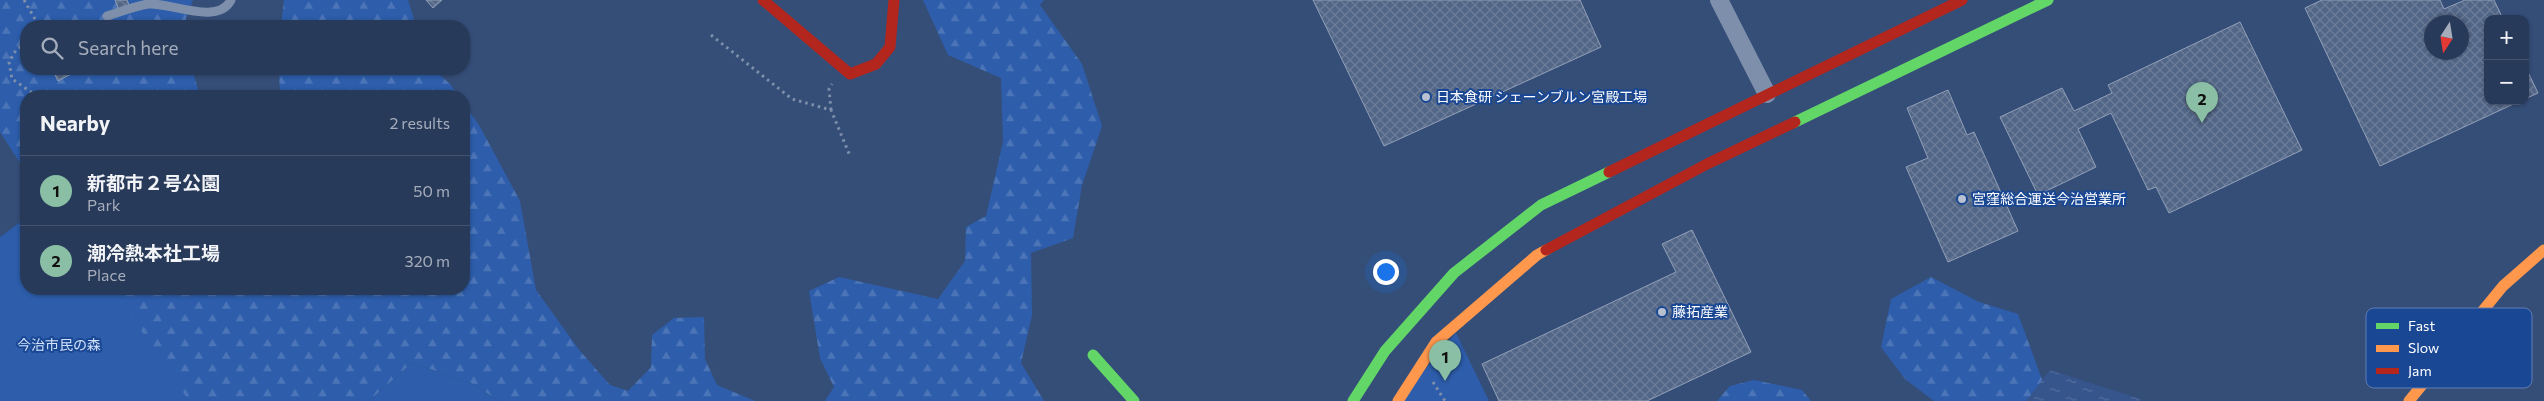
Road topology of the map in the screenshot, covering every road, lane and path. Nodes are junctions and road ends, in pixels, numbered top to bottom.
1 (24, 0) edge
2 (232, 0) edge
3 (763, 0) edge
4 (894, 0) edge
5 (1720, 0) edge
6 (1962, 0) edge
7 (2048, 0) edge
8 (107, 16) dead end
9 (36, 20) edge
10 (711, 35) dead end
11 (20, 47) edge
12 (28, 90) edge
13 (1767, 94) junction
14 (850, 156) dead end
15 (2544, 250) edge
16 (2485, 308) edge
17 (1093, 355) dead end
18 (2420, 388) edge
19 (1134, 401) edge
20 (1353, 401) edge
21 (1398, 401) edge
22 (2409, 401) edge

1 - 9 path
2 - 8 lane
3 - 4 street
5 - 13 street
6 - 13 street
7 - 21 street
10 - 14 path
11 - 12 path
13 - 20 street
15 - 16 street
17 - 19 street
18 - 22 street

